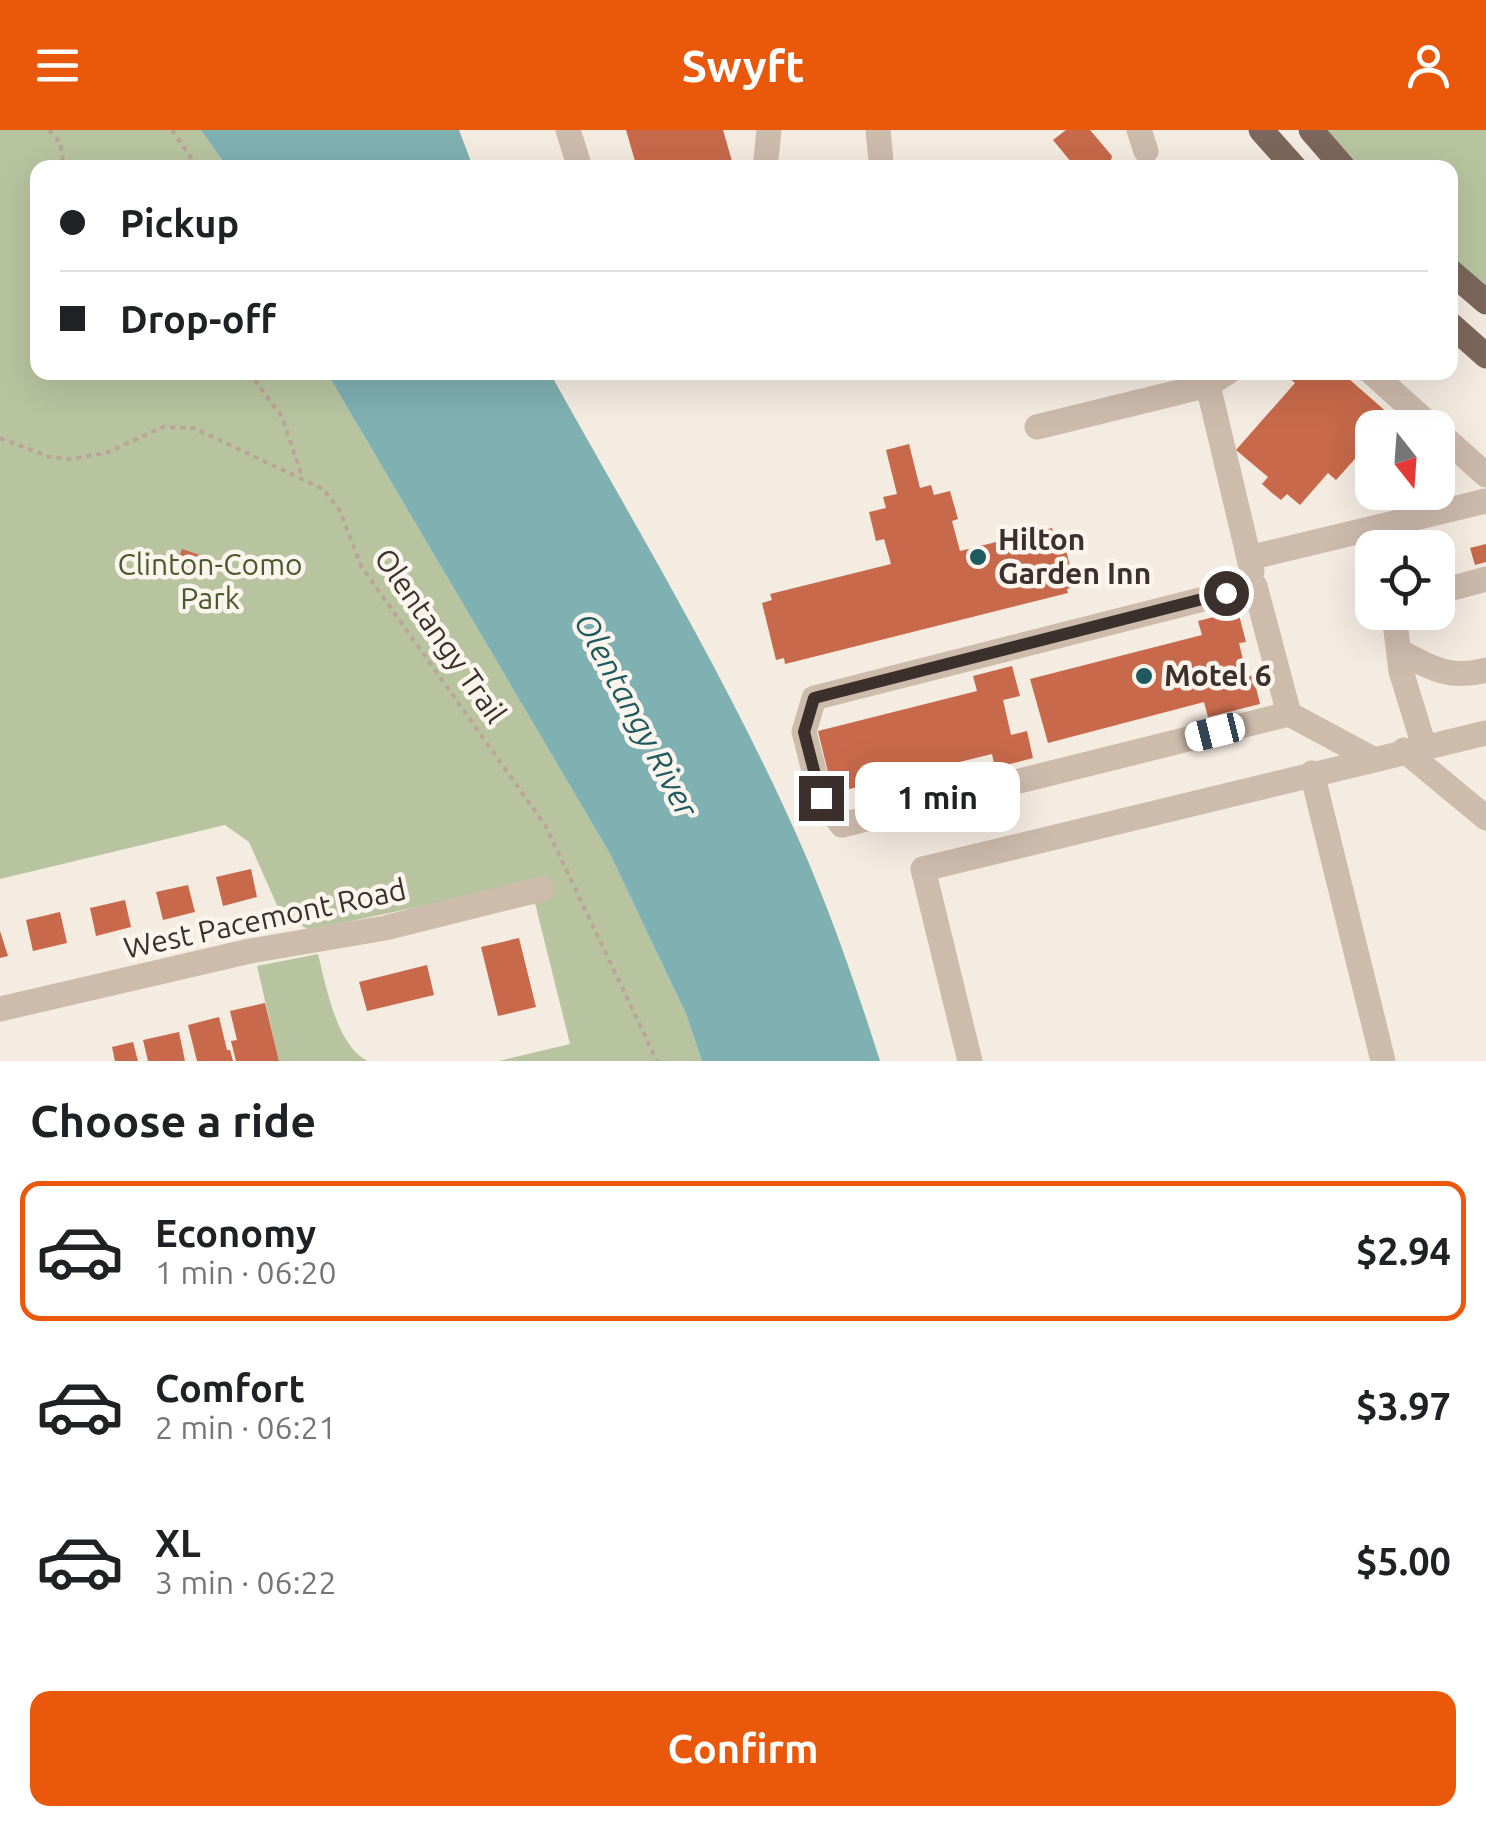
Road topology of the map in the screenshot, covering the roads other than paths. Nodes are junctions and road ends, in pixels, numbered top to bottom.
1 (568, 130) edge
2 (769, 130) edge
3 (878, 130) edge
4 (1262, 130) edge
5 (1311, 130) edge
6 (577, 160) edge
7 (766, 160) edge
8 (881, 160) edge
9 (1288, 160) edge
10 (1335, 160) edge
11 (1458, 278) edge
12 (1486, 302) edge
13 (1458, 331) edge
14 (1486, 356) edge
15 (1214, 380) edge
16 (1218, 380) edge
17 (1380, 380) edge
18 (1413, 410) edge
19 (1037, 427) dead end
20 (1455, 448) edge
21 (1486, 475) edge
22 (1486, 502) edge
23 (1249, 558) junction
24 (1486, 578) edge
25 (1254, 586) junction
26 (1455, 587) edge
27 (1396, 630) edge
28 (1398, 651) junction
29 (1486, 670) edge
30 (1290, 714) junction
31 (1486, 732) edge
32 (1414, 748) junction
33 (1370, 758) junction
34 (1312, 773) junction
35 (1486, 818) edge
36 (542, 889) dead end
37 (0, 1010) edge
38 (970, 1061) edge
39 (1383, 1061) edge

1 - 6 street
2 - 7 street
3 - 8 street
4 - 9 main road
5 - 10 main road
11 - 12 main road
13 - 14 main road
15 - 19 street
16 - 23 street
17 - 18 street
20 - 21 street
22 - 23 street
23 - 25 street
24 - 26 street
25 - 30 street
25 - 30 street
27 - 28 street
28 - 29 street
28 - 32 street
30 - 33 street
31 - 32 street
32 - 33 street
32 - 35 street
33 - 34 street
34 - 38 street
34 - 39 street
36 - 37 street, West Pacemont Road

